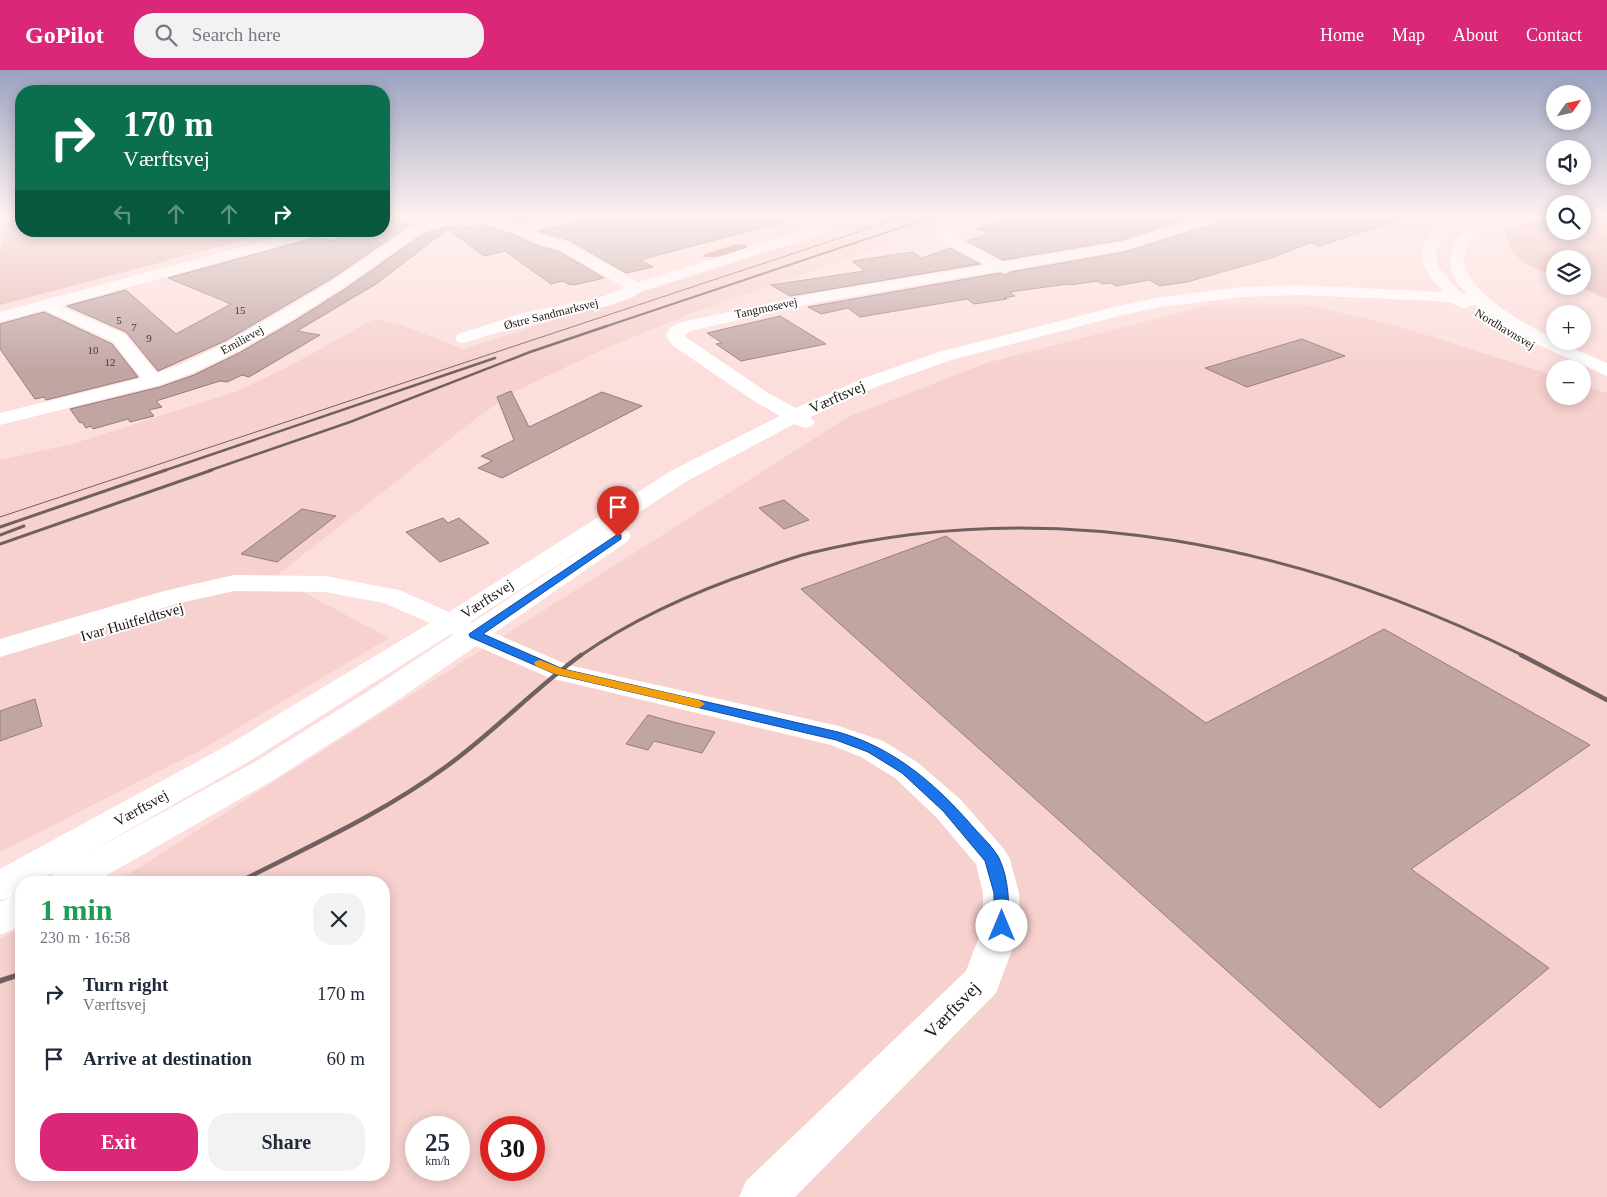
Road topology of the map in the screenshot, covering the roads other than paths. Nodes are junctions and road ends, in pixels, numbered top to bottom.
1 (156, 267) edge
2 (186, 267) edge
3 (363, 267) edge
4 (599, 267) edge
5 (704, 267) edge
6 (1001, 267) edge
7 (1012, 267) edge
8 (1426, 267) edge
9 (1458, 267) edge
10 (1004, 268) junction
11 (1424, 275) junction
12 (636, 288) junction
13 (1337, 292) junction
14 (1202, 298) junction
15 (1457, 300) junction
16 (1481, 301) junction
17 (46, 305) junction
18 (0, 308) edge
19 (0, 317) edge
20 (464, 338) dead end
21 (1564, 360) edge
22 (1607, 370) edge
23 (1591, 373) edge
24 (1607, 380) edge
25 (153, 381) junction
26 (0, 419) edge
27 (801, 420) junction
28 (264, 584) junction
29 (462, 629) junction
30 (0, 648) edge
31 (0, 660) edge
32 (18, 876) edge
33 (77, 876) edge
34 (15, 878) edge
35 (0, 886) edge
36 (15, 911) edge
37 (0, 920) edge
38 (762, 1197) edge

1 - 18 street
2 - 17 street
3 - 25 street, Emilievej
4 - 12 street
5 - 12 street, Østre Sandmarksvej
6 - 10 street
7 - 10 street, Tangmosevej
8 - 11 street
9 - 16 street
10 - 27 street, Tangmosevej
11 - 13 street, Værftsvej
11 - 15 street
12 - 20 street, Østre Sandmarksvej
13 - 14 street, Værftsvej
13 - 15 street, Værftsvej
14 - 15 street, Værftsvej
14 - 27 street, Værftsvej
15 - 16 street, Værftsvej
15 - 21 street, Nordhavnsvej
16 - 22 street, Nordhavnsvej
17 - 19 street
17 - 25 street
23 - 24 street, Nordhavnsvej
25 - 26 street, Emilievej
27 - 29 street, Værftsvej
28 - 29 street, Ivar Huitfeldtsvej
28 - 30 street, Ivar Huitfeldtsvej
28 - 31 street, Ivar Huitfeldtsvej
29 - 32 street, Værftsvej
29 - 33 street, Værftsvej
29 - 38 street, Værftsvej
34 - 35 street, Værftsvej
36 - 37 street

